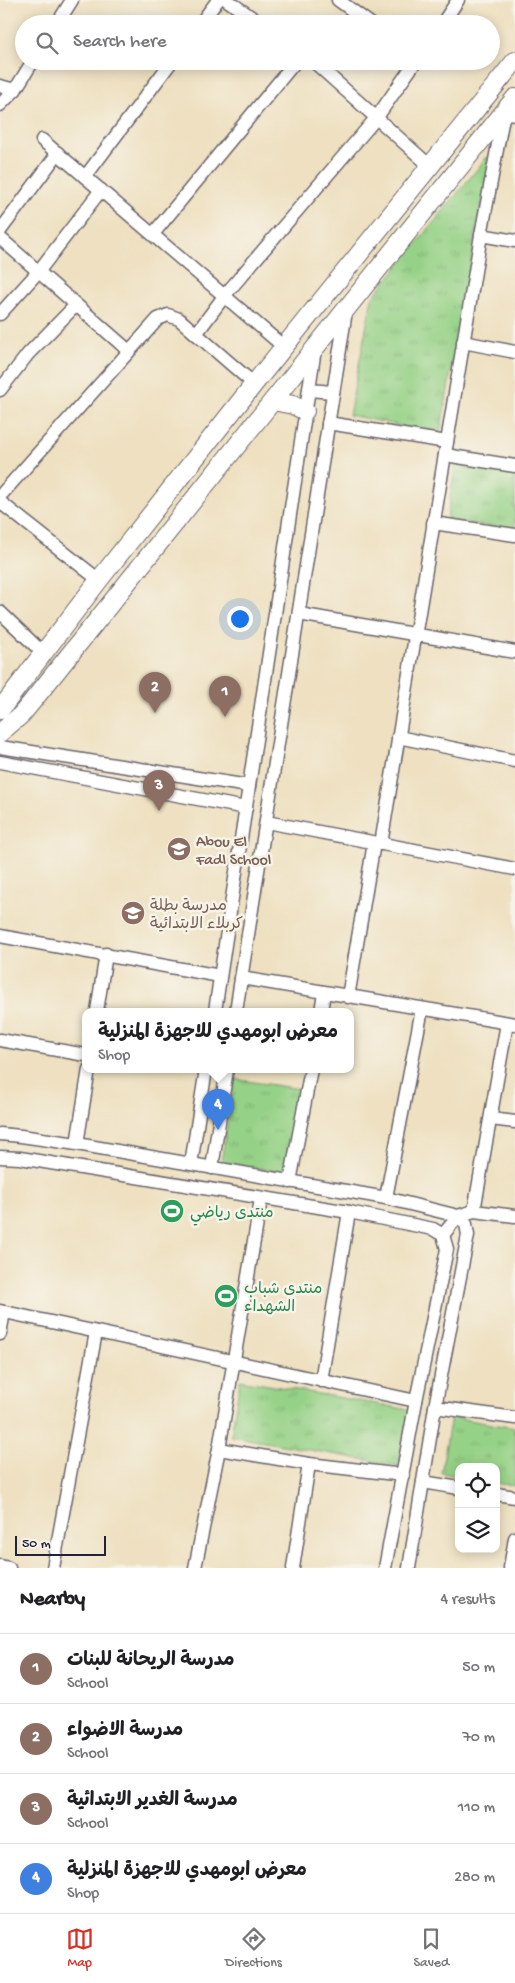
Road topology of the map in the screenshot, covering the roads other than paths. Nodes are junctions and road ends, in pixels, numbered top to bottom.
1 (72, 0) edge
2 (218, 0) edge
3 (227, 0) edge
4 (458, 0) edge
5 (342, 1) edge
6 (63, 15) edge
7 (207, 15) edge
8 (248, 15) edge
9 (360, 15) edge
10 (448, 15) edge
11 (515, 61) edge
12 (27, 70) edge
13 (165, 70) edge
14 (289, 70) edge
15 (323, 70) edge
16 (410, 70) edge
17 (0, 86) edge
18 (15, 90) junction
19 (0, 105) edge
20 (511, 108) edge
21 (377, 117) junction
22 (42, 140) dead end
23 (58, 153) junction
24 (430, 166) junction
25 (85, 177) junction
26 (101, 190) junction
27 (0, 231) edge
28 (153, 234) junction
29 (481, 234) junction
30 (0, 238) edge
31 (515, 241) edge
32 (38, 272) junction
33 (225, 295) junction
34 (76, 304) junction
35 (346, 311) junction
36 (0, 314) edge
37 (196, 334) junction
38 (463, 342) junction
39 (284, 347) junction
40 (315, 349) junction
41 (129, 351) junction
42 (515, 352) edge
43 (254, 384) junction
44 (0, 390) edge
45 (308, 390) junction
46 (333, 392) junction
47 (273, 401) junction
48 (305, 411) junction
49 (328, 423) junction
50 (447, 442) junction
51 (445, 455) junction
52 (515, 466) edge
53 (0, 496) edge
54 (0, 502) edge
55 (434, 523) junction
56 (515, 535) edge
57 (99, 580) junction
58 (0, 612) edge
59 (299, 614) junction
60 (415, 633) junction
61 (515, 652) edge
62 (43, 653) junction
63 (0, 710) edge
64 (0, 733) edge
65 (398, 737) junction
66 (0, 746) edge
67 (515, 761) edge
68 (0, 762) edge
69 (249, 786) junction
70 (246, 808) junction
71 (266, 822) junction
72 (377, 843) junction
73 (515, 868) edge
74 (0, 936) edge
75 (106, 954) junction
76 (220, 976) junction
77 (242, 978) junction
78 (324, 993) junction
79 (348, 997) junction
80 (98, 1008) edge
81 (215, 1008) edge
82 (237, 1008) edge
83 (322, 1008) edge
84 (422, 1009) junction
85 (511, 1023) edge
86 (0, 1040) edge
87 (82, 1054) edge
88 (88, 1073) edge
89 (205, 1073) edge
90 (226, 1073) edge
91 (310, 1073) edge
92 (491, 1119) junction
93 (515, 1122) edge
94 (0, 1134) edge
95 (77, 1144) junction
96 (117, 1151) junction
97 (0, 1156) edge
98 (191, 1164) junction
99 (212, 1168) junction
100 (112, 1173) junction
101 (290, 1182) junction
102 (261, 1198) junction
103 (386, 1198) junction
104 (474, 1211) junction
105 (349, 1212) junction
106 (458, 1216) junction
107 (515, 1216) edge
108 (444, 1234) junction
109 (2, 1311) edge
110 (96, 1332) junction
111 (0, 1334) edge
112 (234, 1362) junction
113 (321, 1382) junction
114 (416, 1401) junction
115 (435, 1407) junction
116 (515, 1418) edge
117 (219, 1449) junction
118 (309, 1464) junction
119 (403, 1475) junction
120 (423, 1482) junction
121 (455, 1487) edge
122 (500, 1495) edge
123 (515, 1497) edge
124 (515, 1538) edge
125 (0, 1566) edge
126 (8, 1568) edge
127 (53, 1568) edge
128 (196, 1568) edge
129 (294, 1568) edge
130 (385, 1568) edge
131 (409, 1568) edge
132 (510, 1568) edge

1 - 6 street
2 - 7 street
3 - 8 street
4 - 10 street
5 - 9 street
11 - 24 street
12 - 18 street
13 - 25 street
14 - 28 street
15 - 21 street
16 - 21 street
17 - 18 street
18 - 19 street
20 - 29 street
20 - 35 street
21 - 24 street
21 - 33 street
22 - 23 street
23 - 25 street
23 - 27 street
24 - 39 street
25 - 26 street
26 - 28 street
26 - 32 street
28 - 33 street
29 - 31 street
29 - 38 street
30 - 32 street
32 - 34 street
32 - 36 street
33 - 37 street
33 - 39 street
34 - 41 street
34 - 44 street
35 - 40 street
35 - 46 street
37 - 41 street
37 - 43 street
38 - 42 street
38 - 50 street
39 - 43 street
40 - 45 street
40 - 47 street
41 - 53 street
43 - 57 street
45 - 46 street
45 - 48 street
46 - 49 street
47 - 48 street
47 - 64 street
48 - 69 street
49 - 50 street
49 - 59 street
50 - 51 street
51 - 52 street
51 - 55 street
54 - 57 street
55 - 56 street
55 - 60 street
57 - 62 street
58 - 62 street
59 - 60 street
59 - 71 street
60 - 61 street
60 - 65 street
62 - 63 street
65 - 67 street
65 - 72 street
66 - 69 street
68 - 70 street
69 - 70 street
70 - 76 street
71 - 72 street
71 - 77 street
72 - 73 street
72 - 79 street
74 - 75 street
75 - 76 street
75 - 80 street
76 - 81 street
77 - 78 street
77 - 82 street
78 - 79 street
78 - 83 street
79 - 84 street
84 - 85 street
84 - 103 street
85 - 92 street
86 - 87 street
88 - 95 street
89 - 98 street
90 - 99 street
91 - 101 street
92 - 93 street
92 - 104 street
94 - 95 street
95 - 96 street
96 - 98 street
96 - 100 street
97 - 100 street
98 - 99 street
99 - 101 street
100 - 102 street
101 - 103 street
102 - 105 street
102 - 112 street
103 - 106 street
104 - 106 street
104 - 107 street
105 - 108 street
105 - 113 street
106 - 108 street
106 - 115 street
108 - 114 street
109 - 110 street
109 - 111 street
110 - 112 street
110 - 127 street
112 - 113 street
112 - 117 street
113 - 114 street
114 - 119 street
115 - 116 street
115 - 120 street
117 - 118 street
117 - 128 street
118 - 119 street
118 - 129 street
119 - 130 street
120 - 121 street
120 - 131 street
122 - 123 street
124 - 132 street
125 - 126 street

